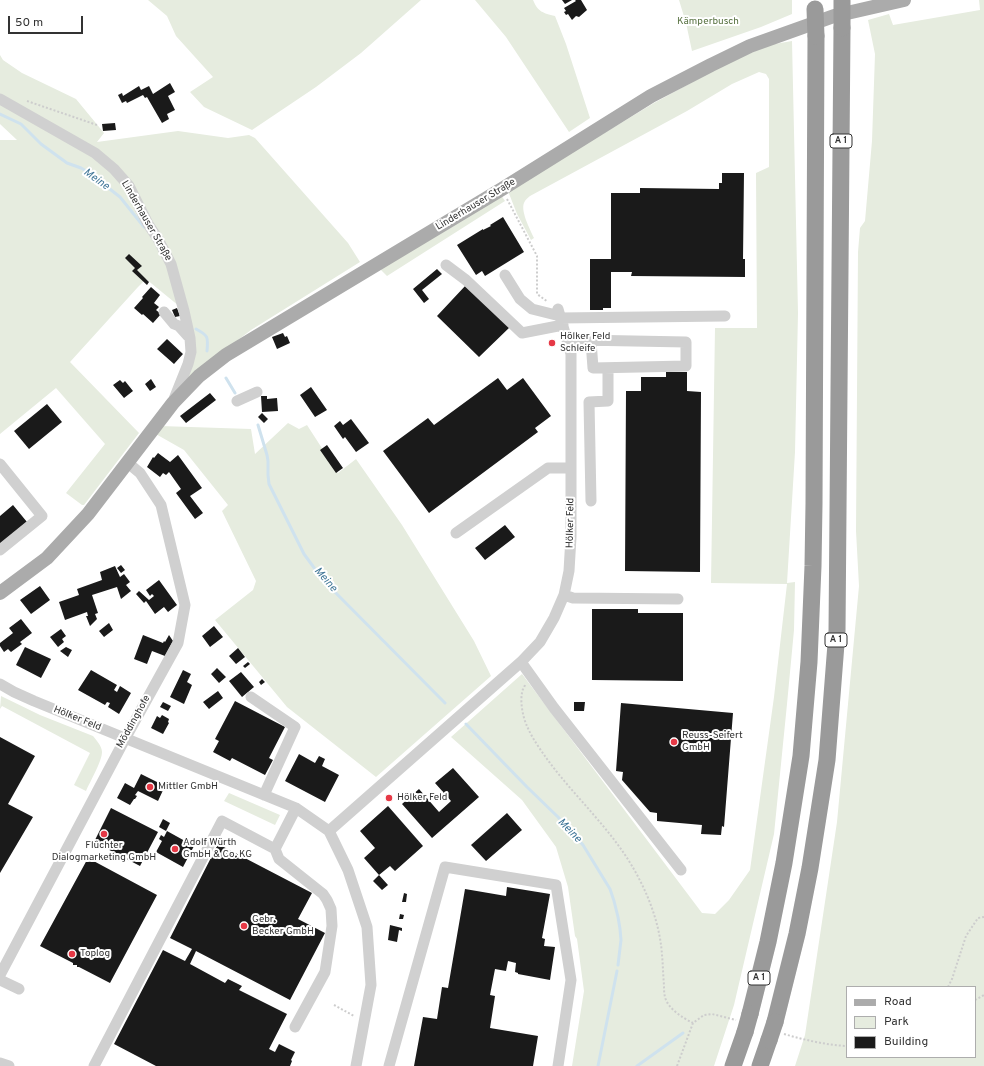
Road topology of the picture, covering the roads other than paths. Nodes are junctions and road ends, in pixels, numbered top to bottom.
1 (842, 0) edge
2 (904, 0) edge
3 (815, 4) edge
4 (0, 99) edge
5 (446, 265) dead end
6 (505, 275) dead end
7 (164, 312) dead end
8 (725, 316) dead end
9 (560, 317) junction
10 (190, 338) junction
11 (591, 340) junction
12 (568, 342) junction
13 (608, 368) junction
14 (257, 392) dead end
15 (237, 401) dead end
16 (173, 403) junction
17 (128, 463) junction
18 (0, 464) edge
19 (571, 468) junction
20 (591, 502) dead end
21 (456, 533) dead end
22 (0, 550) edge
23 (0, 593) edge
24 (564, 595) junction
25 (678, 600) dead end
26 (521, 662) junction
27 (0, 684) edge
28 (251, 698) dead end
29 (125, 739) junction
30 (264, 795) junction
31 (296, 808) junction
32 (329, 831) junction
33 (275, 849) junction
34 (681, 870) dead end
35 (0, 975) edge
36 (0, 980) edge
37 (19, 989) dead end
38 (295, 1027) dead end
39 (0, 1063) edge
40 (9, 1066) edge
41 (94, 1066) edge
42 (356, 1066) edge
43 (389, 1066) edge
44 (558, 1066) edge
45 (734, 1066) edge
46 (760, 1066) edge

1 - 46 highway, A 1, bridge
2 - 16 main road, Linderhauser Straße
3 - 45 highway, A 1, bridge
4 - 10 street, Linderhauser Straße
5 - 9 street
6 - 9 street
7 - 10 street
8 - 9 street
9 - 12 street, Hölker Feld
10 - 16 street, Linderhauser Straße
11 - 12 street
11 - 13 street
11 - 13 street
12 - 19 street, Hölker Feld
13 - 20 street
14 - 15 street
16 - 17 main road, Linderhauser Straße
17 - 23 main road, Linderhauser Straße
17 - 29 street, Möddinghofe
18 - 22 street
19 - 21 street
19 - 24 street, Hölker Feld
24 - 25 street
24 - 26 street, Hölker Feld
26 - 32 street, Hölker Feld
26 - 34 street
27 - 29 street, Hölker Feld
28 - 30 street
29 - 30 street, Hölker Feld
29 - 35 street, Möddinghofe
30 - 31 street, Hölker Feld
31 - 32 street, Hölker Feld
31 - 33 street
32 - 42 street, Hölker Feld
33 - 38 street
33 - 41 street
36 - 37 street
39 - 40 street
43 - 44 street

